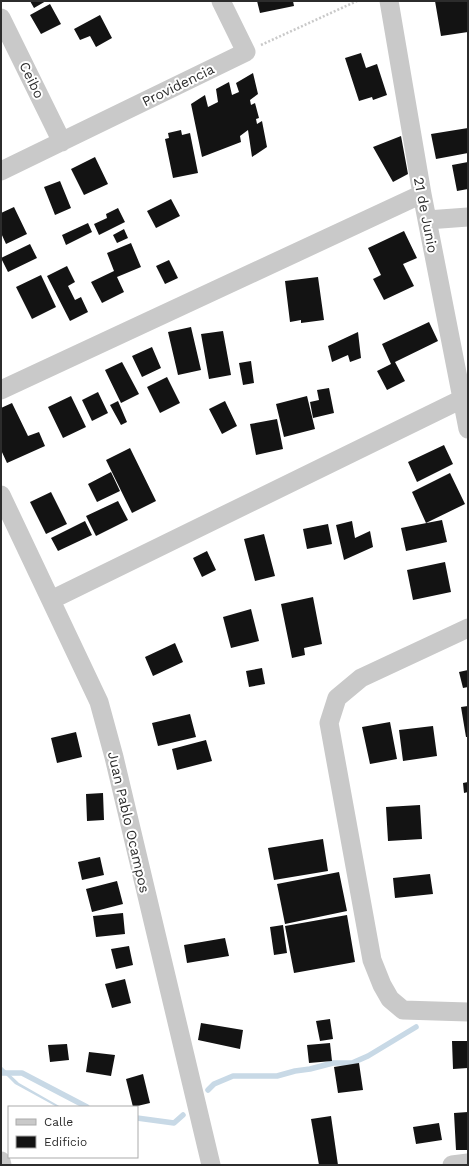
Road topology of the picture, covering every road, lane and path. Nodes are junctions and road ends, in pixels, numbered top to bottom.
1 (221, 1) edge
2 (357, 1) edge
3 (389, 1) edge
4 (1, 18) edge
5 (246, 52) junction
6 (62, 142) junction
7 (1, 171) edge
8 (422, 194) junction
9 (468, 217) edge
10 (427, 220) junction
11 (1, 390) edge
12 (462, 399) junction
13 (468, 429) edge
14 (1, 495) edge
15 (51, 600) junction
16 (468, 628) edge
17 (468, 1012) edge
18 (1, 1161) edge
19 (468, 1163) edge
20 (2, 1165) edge
21 (211, 1165) edge
22 (452, 1165) edge

1 - 5 street
2 - 5 path
3 - 8 street, 21 de Junio
4 - 6 street, Ceibo
5 - 6 street, Providencia
6 - 7 street, Providencia
8 - 10 street, 21 de Junio
8 - 11 street
9 - 10 street
10 - 12 street, 21 de Junio
12 - 13 street, 21 de Junio
12 - 15 street
14 - 15 street, Juan Pablo Ocampos
15 - 21 street, Juan Pablo Ocampos
16 - 17 street
18 - 20 street
19 - 22 street

